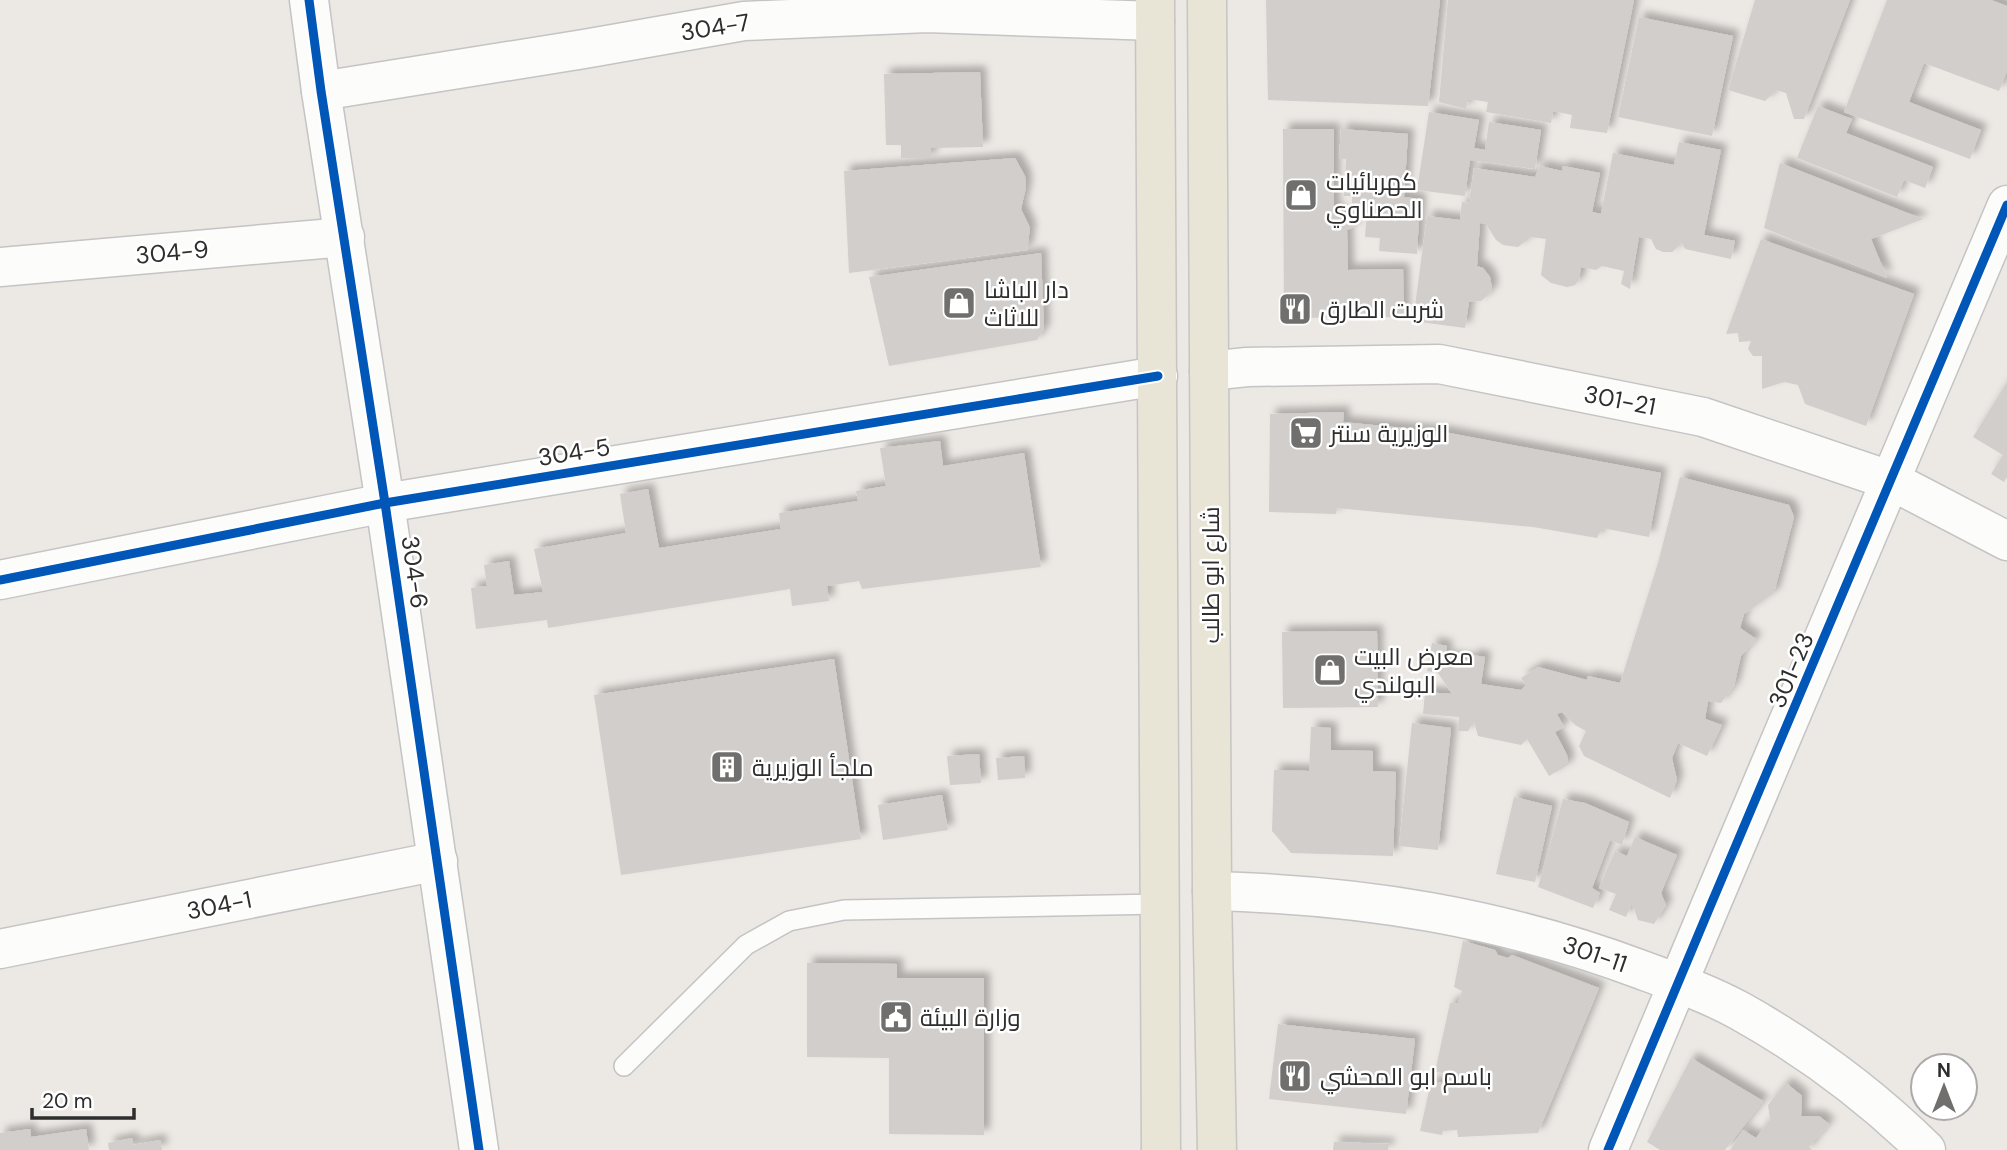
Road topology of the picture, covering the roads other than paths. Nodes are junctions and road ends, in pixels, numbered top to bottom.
1 (309, 0) edge
2 (1207, 0) edge
3 (1156, 10) edge
4 (321, 91) junction
5 (2007, 205) edge
6 (345, 237) junction
7 (0, 267) edge
8 (1209, 371) junction
9 (1158, 376) junction
10 (1892, 481) junction
11 (385, 503) junction
12 (2007, 541) edge
13 (0, 580) edge
14 (438, 862) junction
15 (1212, 891) junction
16 (1160, 904) junction
17 (0, 949) edge
18 (1678, 983) junction
19 (624, 1066) dead end
20 (479, 1150) edge
21 (1161, 1150) edge
22 (1217, 1150) edge
23 (1608, 1150) edge
24 (1926, 1150) edge

1 - 4 street, 304-6
2 - 8 main road, شارع ابو طالب
3 - 4 street, 304-7
3 - 9 main road, شارع ابو طالب
4 - 6 street, 304-6
5 - 10 street, 301-23
6 - 7 street, 304-9
6 - 11 street, 304-6
8 - 10 street, 301-21
8 - 15 main road, شارع ابو طالب
9 - 11 street, 304-5
9 - 16 main road, شارع ابو طالب
10 - 12 street, 301-21
10 - 18 street, 301-23
11 - 13 street, 304-5
11 - 14 street, 304-6
14 - 17 street, 304-1
14 - 20 street, 304-6
15 - 18 street, 301-11
15 - 22 main road, شارع ابو طالب
16 - 19 lane
16 - 21 main road, شارع ابو طالب
18 - 23 street, 301-23
18 - 24 street, 301-11

